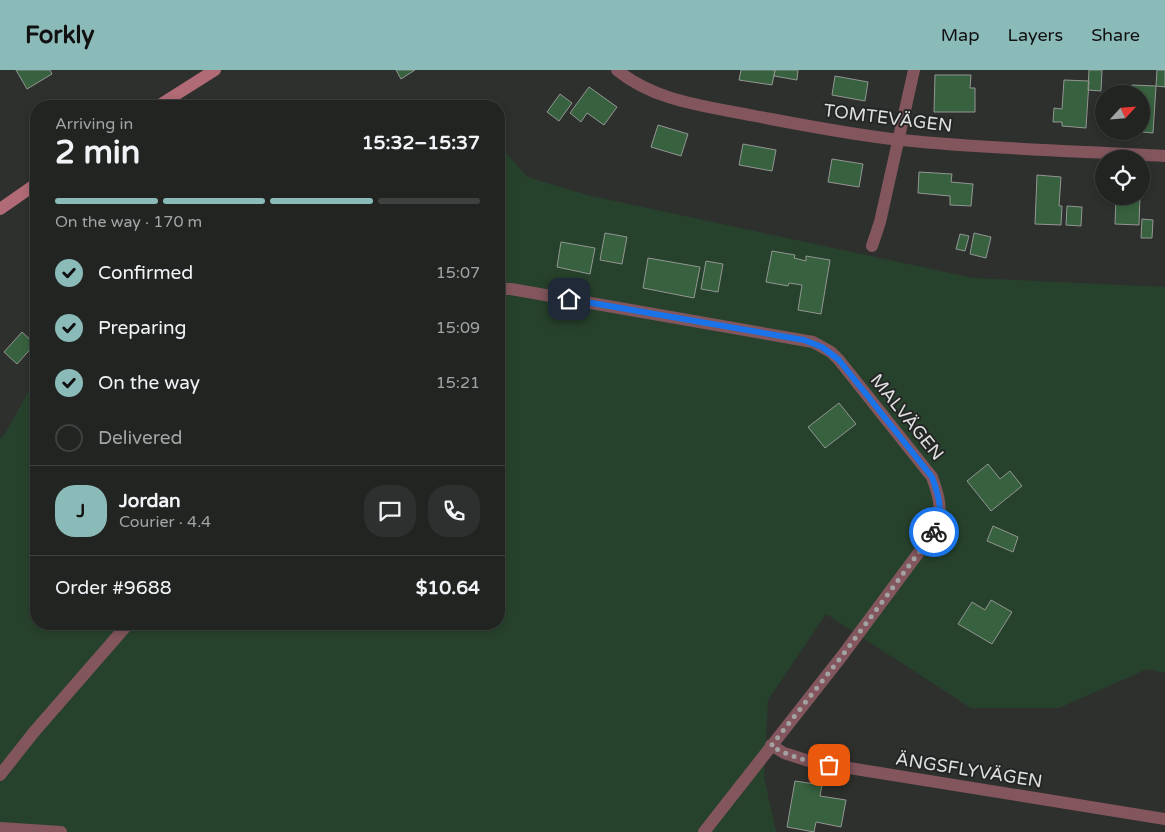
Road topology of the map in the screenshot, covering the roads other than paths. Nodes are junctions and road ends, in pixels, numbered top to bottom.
1 (216, 70) edge
2 (617, 70) edge
3 (914, 70) edge
4 (168, 100) edge
5 (899, 140) junction
6 (1165, 156) edge
7 (30, 188) edge
8 (0, 209) edge
9 (872, 246) dead end
10 (505, 290) edge
11 (123, 630) edge
12 (771, 746) junction
13 (0, 775) edge
14 (1165, 819) edge
15 (0, 828) edge
16 (61, 832) edge
17 (704, 832) edge

1 - 4 street
2 - 5 street, TOMTEVÄGEN
3 - 5 street
5 - 6 street, TOMTEVÄGEN
5 - 9 street
7 - 8 street
10 - 12 street, MALVÄGEN
11 - 13 street
12 - 14 street, ÄNGSFLYVÄGEN
12 - 17 street, MALVÄGEN
15 - 16 street

